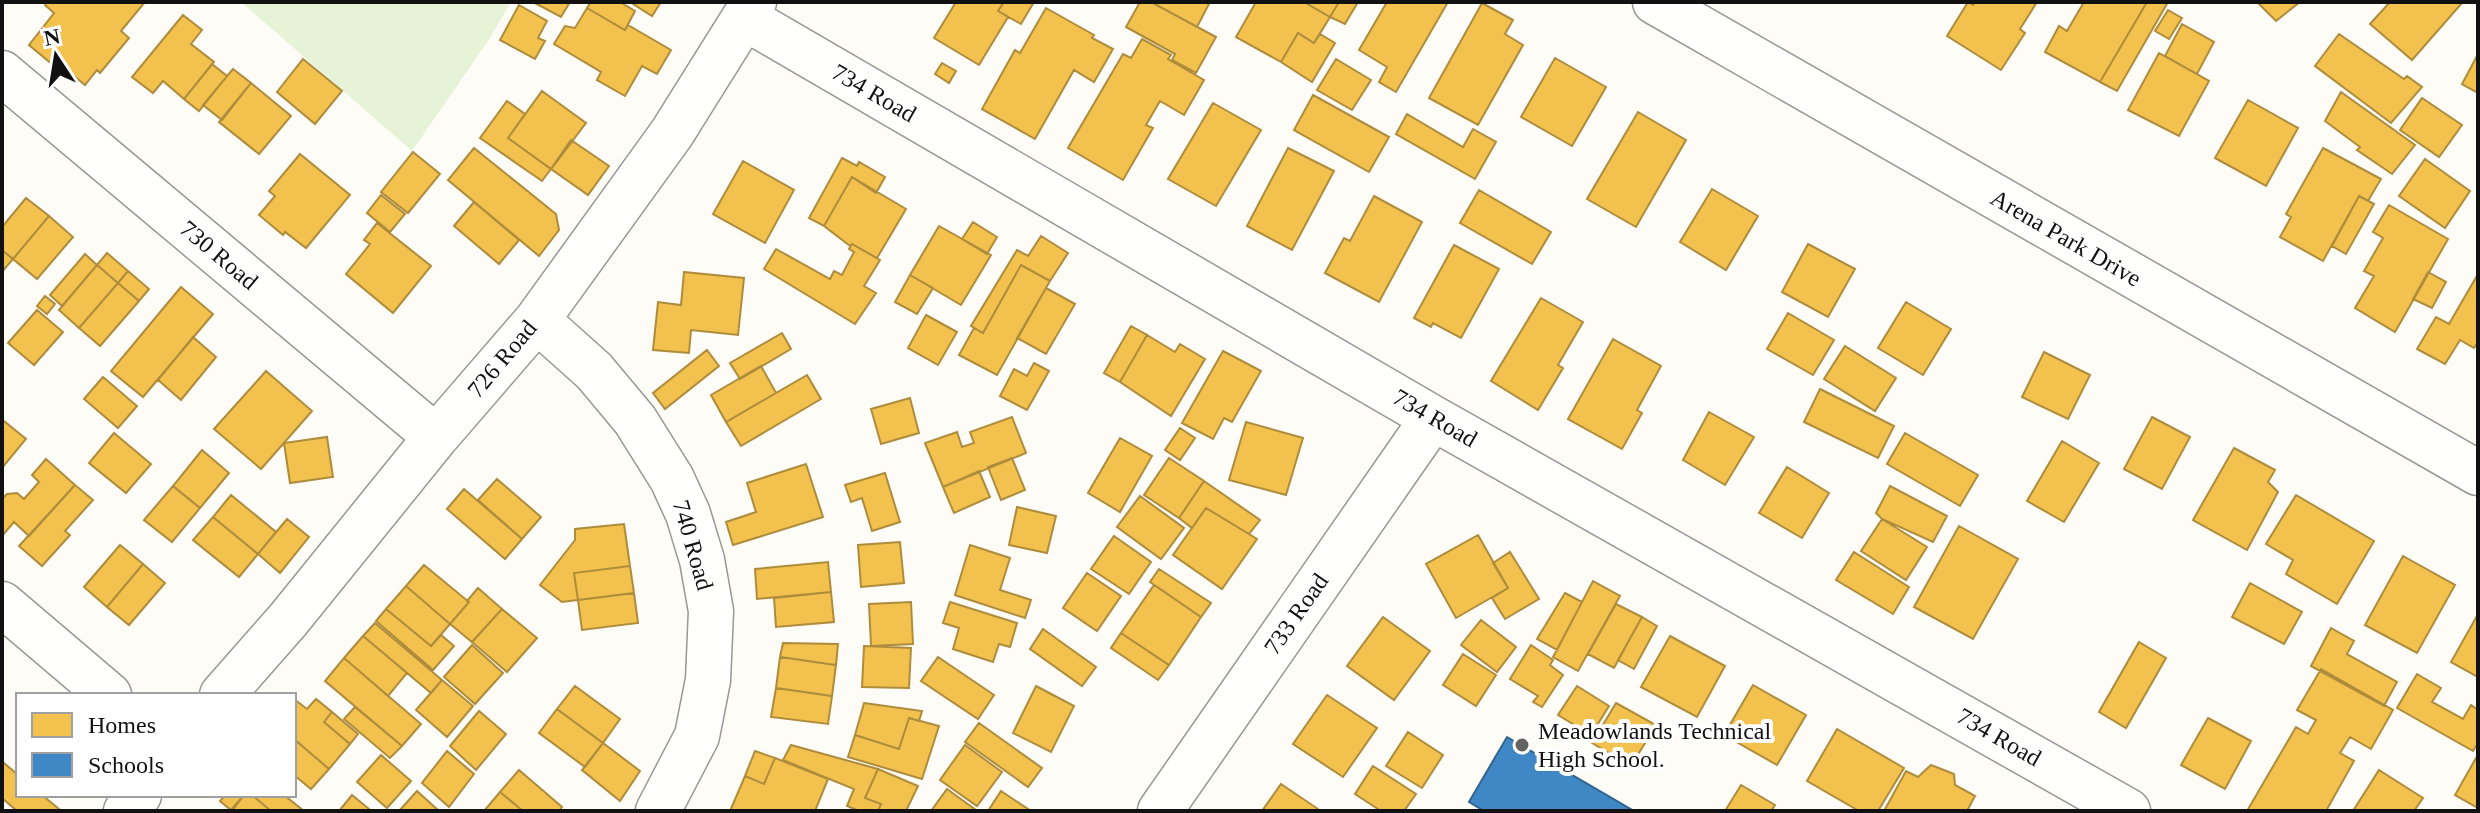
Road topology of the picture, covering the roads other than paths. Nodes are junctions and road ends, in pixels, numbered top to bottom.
1 (1655, 2) edge
2 (749, 10) edge
3 (2, 73) edge
4 (537, 320) junction
5 (1433, 418) junction
6 (436, 437) junction
7 (2478, 473) edge
8 (2, 604) edge
9 (107, 693) edge
10 (224, 693) edge
11 (658, 811) edge
12 (1160, 811) edge
13 (2128, 811) edge

1 - 7 street, Arena Park Drive
2 - 4 street, 726 Road
2 - 5 street, 734 Road
3 - 6 street, 730 Road
4 - 6 street, 726 Road
4 - 11 street, 740 Road
5 - 12 street, 733 Road
5 - 13 street, 734 Road
6 - 10 street, 726 Road
8 - 9 street

